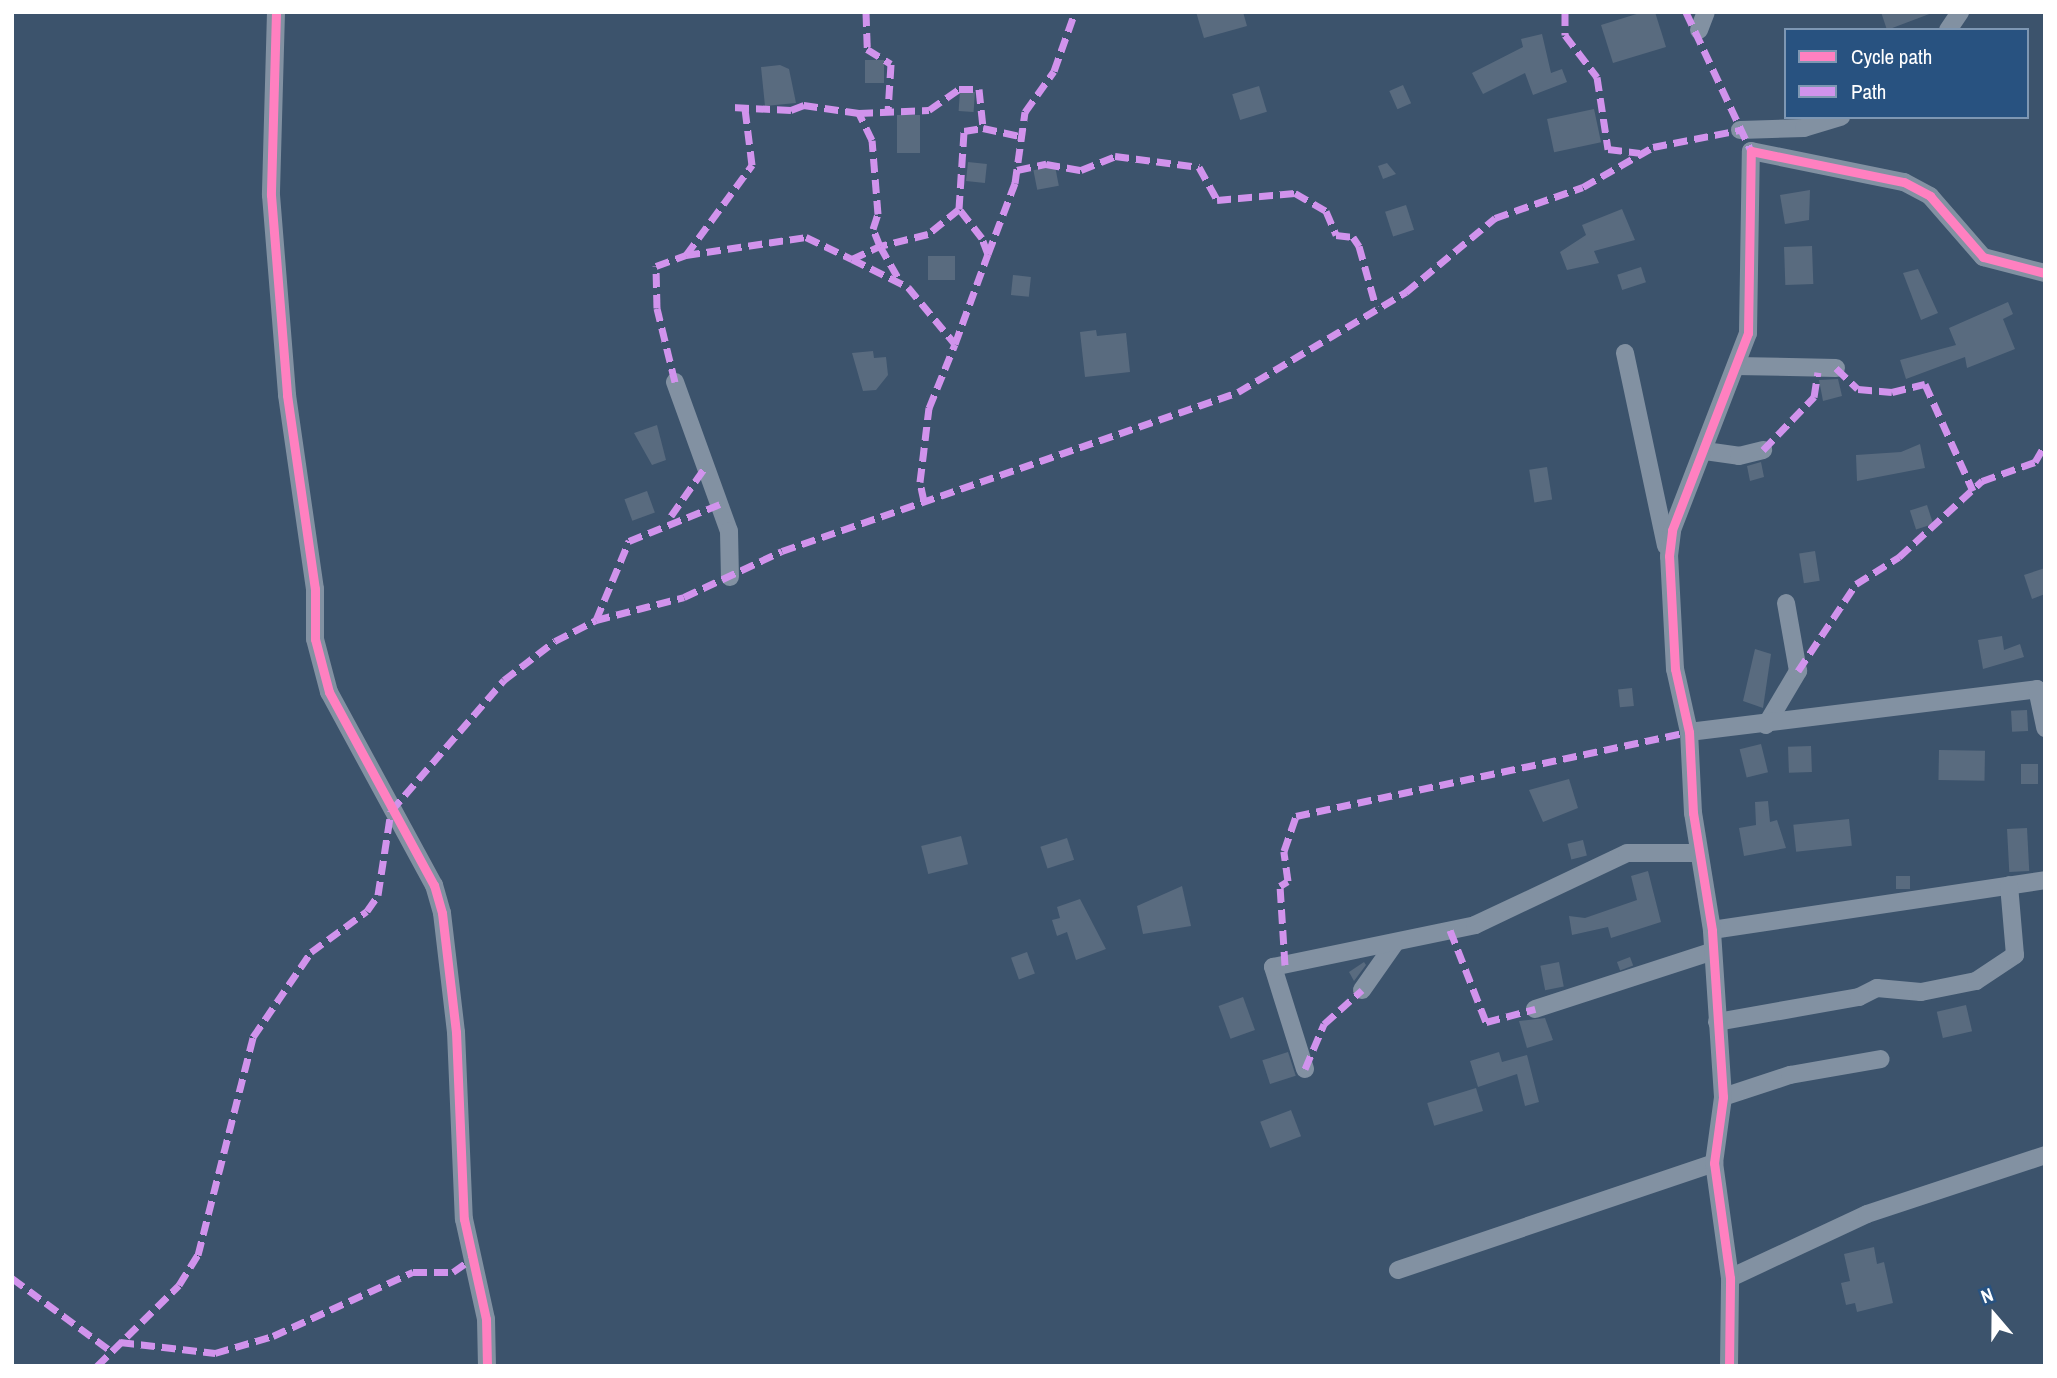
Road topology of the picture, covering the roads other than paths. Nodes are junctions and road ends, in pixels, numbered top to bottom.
1 (276, 12) edge
2 (1706, 12) edge
3 (1960, 12) edge
4 (1949, 28) edge
5 (1699, 30) dead end
6 (1834, 119) edge
7 (1740, 130) dead end
8 (2045, 273) edge
9 (1625, 353) dead end
10 (1736, 366) junction
11 (1836, 368) dead end
12 (675, 382) dead end
13 (1763, 450) dead end
14 (1705, 451) junction
15 (1669, 556) junction
16 (730, 577) dead end
17 (1786, 603) dead end
18 (1766, 725) junction
19 (2045, 728) edge
20 (1689, 732) junction
21 (1699, 853) junction
22 (2045, 880) edge
23 (2009, 885) junction
24 (1712, 930) junction
25 (1395, 943) junction
26 (1713, 951) junction
27 (1362, 990) dead end
28 (1535, 1009) dead end
29 (1717, 1021) junction
30 (1881, 1059) dead end
31 (1305, 1069) dead end
32 (1723, 1097) junction
33 (2045, 1154) edge
34 (1714, 1163) junction
35 (1398, 1270) dead end
36 (1730, 1278) junction
37 (487, 1366) edge
38 (1729, 1366) edge

1 - 37 street
2 - 5 street
3 - 4 street
6 - 7 street
8 - 10 street
9 - 15 street
10 - 11 street
10 - 14 street
12 - 16 street
13 - 14 street
14 - 15 street
15 - 20 street
17 - 18 street
18 - 19 street
18 - 20 street
20 - 21 street
21 - 24 street
21 - 25 street
22 - 23 street
23 - 24 street
23 - 29 street
24 - 26 street
25 - 27 street
25 - 31 street
26 - 28 street
26 - 29 street
29 - 32 street
30 - 32 street
32 - 34 street
33 - 36 street
34 - 35 street
34 - 36 street
36 - 38 street

